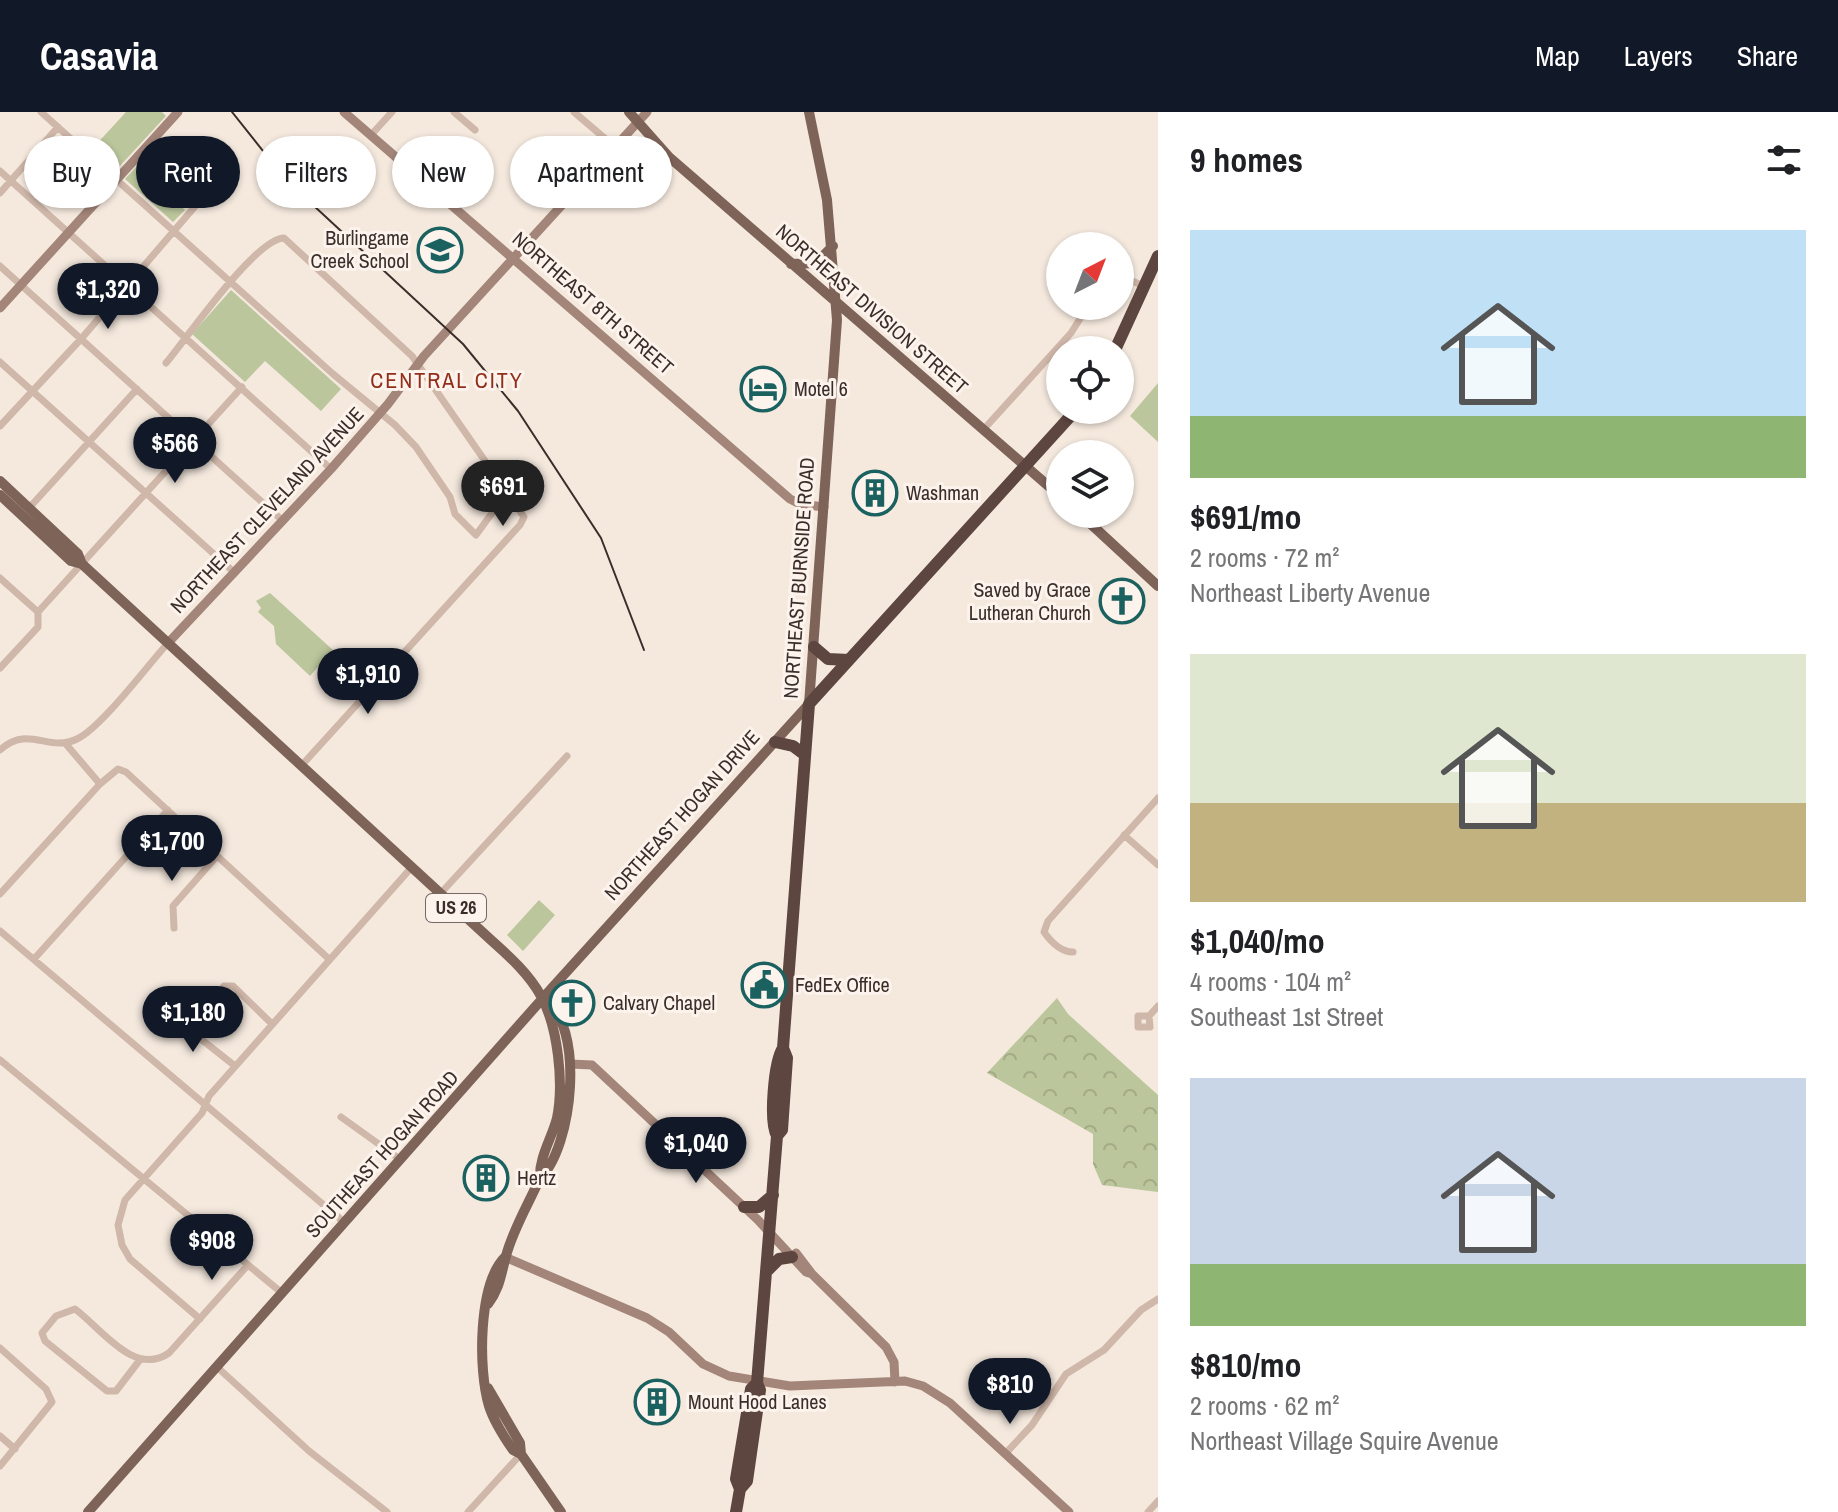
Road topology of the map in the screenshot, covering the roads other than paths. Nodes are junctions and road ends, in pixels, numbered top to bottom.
1 (41, 112) edge
2 (178, 112) edge
3 (344, 112) edge
4 (392, 112) edge
5 (454, 112) edge
6 (574, 112) edge
7 (629, 112) edge
8 (647, 112) edge
9 (809, 112) edge
10 (637, 122) junction
11 (58, 127) junction
12 (475, 130) dead end
13 (371, 135) junction
14 (68, 136) edge
15 (602, 136) edge
16 (625, 136) edge
17 (0, 171) edge
18 (120, 176) edge
19 (10, 180) junction
20 (120, 184) edge
21 (0, 193) edge
22 (90, 208) edge
23 (195, 208) edge
24 (559, 208) edge
25 (68, 232) junction
26 (175, 232) junction
27 (833, 246) junction
28 (1158, 256) edge
29 (513, 258) junction
30 (791, 264) junction
31 (0, 266) edge
32 (1134, 282) edge
33 (231, 283) junction
34 (21, 285) junction
35 (128, 285) junction
36 (1144, 286) junction
37 (836, 302) junction
38 (0, 308) edge
39 (1079, 320) edge
40 (185, 335) junction
41 (1121, 336) edge
42 (81, 339) junction
43 (0, 362) edge
44 (166, 363) dead end
45 (418, 364) junction
46 (242, 387) junction
47 (137, 389) junction
48 (33, 391) junction
49 (381, 412) junction
50 (1064, 424) edge
51 (0, 426) edge
52 (984, 429) junction
53 (194, 440) junction
54 (89, 441) junction
55 (1027, 466) junction
56 (331, 469) junction
57 (0, 481) edge
58 (1046, 483) edge
59 (146, 493) junction
60 (0, 494) edge
61 (510, 497) junction
62 (824, 507) junction
63 (29, 508) junction
64 (283, 521) junction
65 (1095, 528) edge
66 (82, 564) junction
67 (235, 573) junction
68 (2, 584) edge
69 (1158, 586) edge
70 (38, 612) junction
71 (168, 643) junction
72 (814, 647) junction
73 (849, 660) junction
74 (0, 668) edge
75 (809, 704) junction
76 (775, 742) junction
77 (65, 743) junction
78 (0, 750) edge
79 (805, 755) junction
80 (567, 756) dead end
81 (301, 766) junction
82 (100, 784) junction
83 (1158, 798) edge
84 (168, 810) junction
85 (1124, 835) junction
86 (217, 856) junction
87 (1158, 865) edge
88 (411, 868) junction
89 (0, 894) edge
90 (440, 894) junction
91 (174, 928) dead end
92 (0, 931) edge
93 (1073, 952) dead end
94 (34, 959) junction
95 (329, 959) junction
96 (543, 999) junction
97 (1158, 1006) edge
98 (1149, 1016) dead end
99 (272, 1024) junction
100 (783, 1048) junction
101 (0, 1060) edge
102 (570, 1064) junction
103 (235, 1066) junction
104 (776, 1074) junction
105 (565, 1099) junction
106 (205, 1104) junction
107 (783, 1116) junction
108 (341, 1117) dead end
109 (777, 1136) junction
110 (401, 1160) junction
111 (143, 1179) junction
112 (773, 1195) junction
113 (744, 1207) junction
114 (345, 1223) junction
115 (771, 1232) junction
116 (505, 1257) junction
117 (792, 1257) junction
118 (247, 1266) junction
119 (768, 1270) junction
120 (812, 1274) junction
121 (282, 1293) junction
122 (1158, 1299) edge
123 (200, 1319) junction
124 (0, 1348) edge
125 (139, 1361) junction
126 (217, 1367) junction
127 (895, 1382) junction
128 (757, 1383) junction
129 (0, 1436) edge
130 (15, 1449) junction
131 (521, 1454) junction
132 (1005, 1454) junction
133 (0, 1466) edge
134 (1158, 1501) edge
135 (88, 1512) edge
136 (386, 1512) edge
137 (468, 1512) edge
138 (561, 1512) edge
139 (736, 1512) edge
140 (1069, 1512) edge
141 (1148, 1512) edge

1 - 11 street
2 - 18 street
3 - 13 street, NORTHEAST 8TH STREET
4 - 13 street
5 - 12 street
6 - 15 street
7 - 10 main road, NORTHEAST DIVISION STREET
8 - 10 street, NORTHEAST CLEVELAND AVENUE
9 - 27 main road, NORTHEAST BURNSIDE ROAD
10 - 16 street, NORTHEAST CLEVELAND AVENUE
10 - 30 main road, NORTHEAST DIVISION STREET
11 - 14 street
11 - 19 street
13 - 29 street, NORTHEAST 8TH STREET
17 - 19 street
19 - 21 street
19 - 25 street
20 - 26 street
22 - 25 street
23 - 26 street
24 - 29 street, NORTHEAST CLEVELAND AVENUE
25 - 34 street
25 - 35 street
26 - 33 street
26 - 35 street
27 - 30 main road
27 - 37 main road, NORTHEAST BURNSIDE ROAD
28 - 36 highway
29 - 45 street, NORTHEAST CLEVELAND AVENUE
29 - 62 street, NORTHEAST 8TH STREET
30 - 37 main road, NORTHEAST DIVISION STREET
31 - 34 street
32 - 36 street
33 - 40 street
33 - 45 street
33 - 49 street
34 - 38 street
34 - 42 street
35 - 40 street
35 - 42 street
36 - 41 highway
37 - 52 main road, NORTHEAST DIVISION STREET
37 - 62 main road, NORTHEAST BURNSIDE ROAD
39 - 52 street
40 - 44 street
40 - 46 street
42 - 47 street
42 - 48 street
43 - 48 street
45 - 49 street, NORTHEAST CLEVELAND AVENUE
45 - 61 street
46 - 53 street
46 - 56 street
47 - 53 street
47 - 54 street
48 - 51 street
48 - 54 street
49 - 56 street, NORTHEAST CLEVELAND AVENUE
49 - 61 street
50 - 55 highway, NORTHEAST HOGAN DRIVE
52 - 55 main road, NORTHEAST DIVISION STREET
53 - 59 street
53 - 64 street
54 - 59 street
54 - 63 street
55 - 58 main road, NORTHEAST DIVISION STREET
55 - 73 highway, NORTHEAST HOGAN DRIVE
56 - 64 street, NORTHEAST CLEVELAND AVENUE
57 - 63 main road, US 26
59 - 66 street
59 - 67 street
60 - 63 main road
60 - 66 main road, US 26
61 - 81 street
62 - 72 main road, NORTHEAST BURNSIDE ROAD
63 - 66 main road, US 26
64 - 67 street, NORTHEAST CLEVELAND AVENUE
65 - 69 main road
66 - 70 street
66 - 71 main road, US 26
67 - 71 street, NORTHEAST CLEVELAND AVENUE
68 - 70 street
70 - 74 street
71 - 77 street
71 - 81 main road, US 26
72 - 73 highway
72 - 75 main road, NORTHEAST BURNSIDE ROAD
73 - 75 highway, NORTHEAST HOGAN DRIVE
75 - 76 main road, NORTHEAST HOGAN DRIVE
75 - 79 highway, NORTHEAST BURNSIDE ROAD
76 - 79 highway
76 - 96 main road, NORTHEAST HOGAN DRIVE
77 - 78 street
77 - 82 street
79 - 100 highway, NORTHEAST BURNSIDE ROAD
80 - 90 street
81 - 88 main road, US 26
82 - 84 street
82 - 89 street
83 - 85 street
84 - 86 street
84 - 94 street
85 - 87 street
85 - 93 street
86 - 91 street
86 - 95 street
88 - 90 main road, US 26
88 - 95 street
90 - 96 main road, US 26
92 - 94 street
94 - 106 street
95 - 99 street
96 - 102 main road, US 26
96 - 105 main road, US 26
96 - 110 main road, SOUTHEAST HOGAN ROAD
97 - 98 street
99 - 103 street
99 - 103 street
100 - 104 highway, NORTHEAST BURNSIDE ROAD
100 - 107 highway, NORTHEAST BURNSIDE ROAD
101 - 111 street
102 - 105 main road, US 26
102 - 113 street
103 - 106 street
104 - 107 highway
104 - 109 highway, NORTHEAST BURNSIDE ROAD
105 - 116 main road, US 26
106 - 111 street
106 - 114 street
107 - 109 highway, NORTHEAST BURNSIDE ROAD
108 - 110 street
109 - 112 highway, NORTHEAST BURNSIDE ROAD
110 - 114 main road, SOUTHEAST HOGAN ROAD
111 - 118 street
111 - 123 street
112 - 113 highway
112 - 115 highway, NORTHEAST BURNSIDE ROAD
113 - 115 street
114 - 121 main road, SOUTHEAST HOGAN ROAD
115 - 117 street
115 - 119 highway, NORTHEAST BURNSIDE ROAD
115 - 120 street
116 - 128 street
116 - 131 main road, US 26
117 - 119 highway
117 - 120 street
118 - 121 street
118 - 123 street
119 - 128 highway, NORTHEAST BURNSIDE ROAD
120 - 127 street
121 - 126 main road, SOUTHEAST HOGAN ROAD
122 - 132 street
123 - 125 street
124 - 130 street
125 - 125 street
126 - 135 main road, SOUTHEAST HOGAN ROAD
126 - 136 street
127 - 128 street
127 - 132 street
128 - 139 highway, NORTHEAST BURNSIDE ROAD
129 - 130 street
130 - 133 street
131 - 137 street
131 - 138 main road, US 26
132 - 140 street
134 - 141 street

